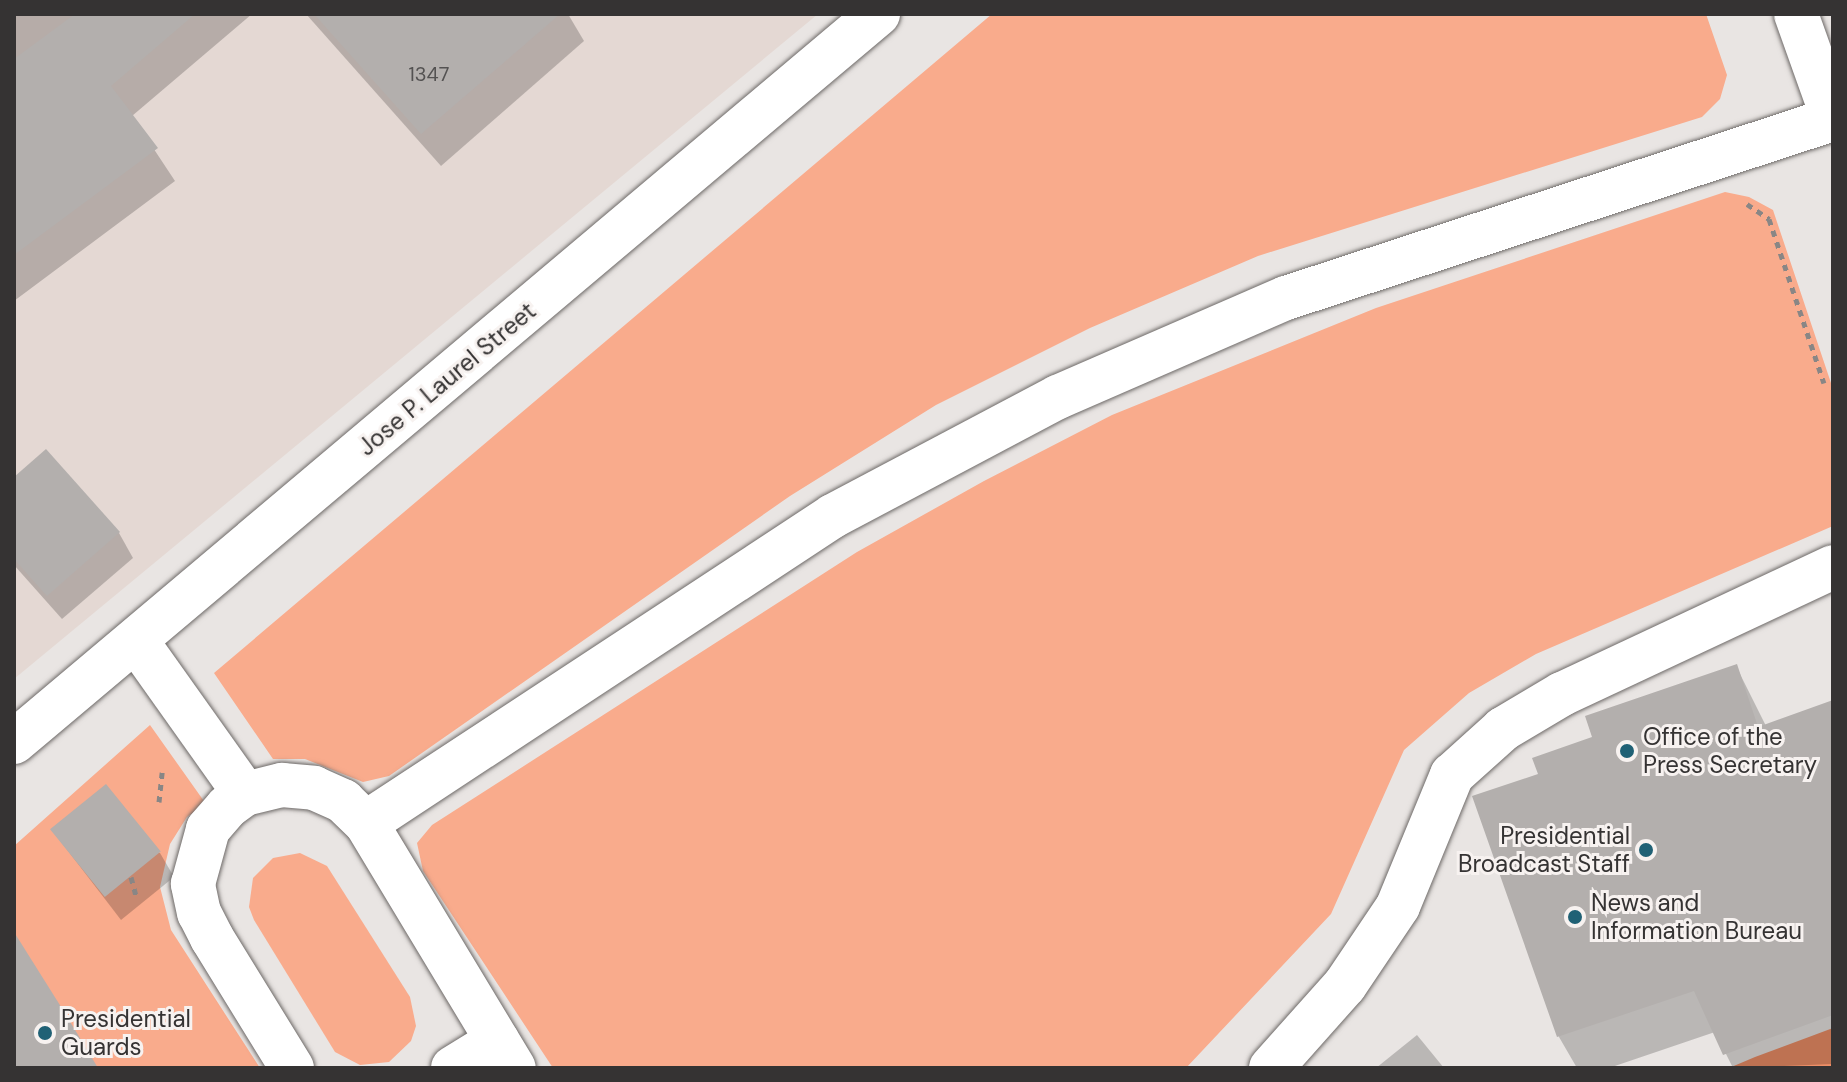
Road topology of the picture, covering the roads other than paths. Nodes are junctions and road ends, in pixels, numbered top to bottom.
1 (878, 14) edge
2 (1796, 14) edge
3 (1833, 119) edge
4 (1830, 578) edge
5 (137, 642) junction
6 (14, 742) edge
7 (245, 794) junction
8 (366, 823) junction
9 (505, 1055) edge
10 (292, 1068) edge
11 (453, 1068) edge
12 (1271, 1068) edge

1 - 5 street, Jose P. Laurel Street
2 - 3 street
3 - 8 street
4 - 12 street
5 - 6 street, Jose P. Laurel Street
5 - 7 street
7 - 8 street
7 - 10 street
8 - 9 street
9 - 11 street

